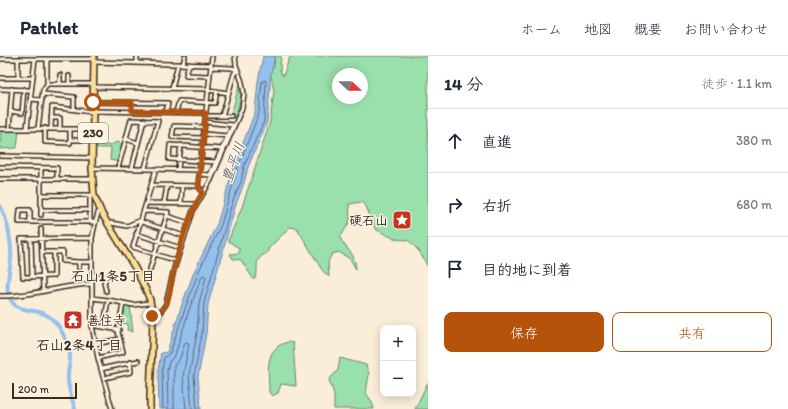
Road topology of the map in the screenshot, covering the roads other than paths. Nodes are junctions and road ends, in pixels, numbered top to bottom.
1 (137, 56) edge
2 (186, 56) edge
3 (212, 56) edge
4 (235, 56) edge
5 (40, 57) edge
6 (56, 57) edge
7 (72, 57) edge
8 (3, 58) edge
9 (18, 59) junction
10 (35, 59) junction
11 (47, 59) junction
12 (94, 59) edge
13 (137, 63) junction
14 (178, 64) junction
15 (183, 64) junction
16 (189, 64) junction
17 (211, 66) junction
18 (237, 70) junction
19 (60, 75) dead end
20 (69, 76) dead end
21 (210, 76) junction
22 (0, 78) edge
23 (18, 78) junction
24 (33, 78) junction
25 (47, 84) junction
26 (60, 84) junction
27 (69, 84) junction
28 (93, 86) junction
29 (172, 88) junction
30 (0, 89) edge
31 (12, 89) junction
32 (208, 89) junction
33 (24, 90) junction
34 (31, 90) junction
35 (217, 91) junction
36 (229, 92) junction
37 (43, 94) junction
38 (30, 99) junction
39 (42, 100) junction
40 (93, 102) junction
41 (132, 102) junction
42 (207, 103) junction
43 (74, 110) junction
44 (93, 111) junction
45 (132, 111) junction
46 (10, 112) junction
47 (166, 112) junction
48 (176, 112) junction
49 (206, 114) junction
50 (222, 116) junction
51 (231, 116) dead end
52 (51, 118) junction
53 (144, 120) junction
54 (205, 122) junction
55 (204, 127) junction
56 (27, 128) junction
57 (38, 128) junction
58 (45, 128) junction
59 (51, 128) junction
60 (60, 128) junction
61 (0, 129) edge
62 (9, 129) junction
63 (70, 129) junction
64 (93, 129) junction
65 (204, 134) junction
66 (228, 136) junction
67 (203, 138) junction
68 (70, 140) junction
69 (92, 140) junction
70 (126, 140) junction
71 (138, 143) junction
72 (181, 146) junction
73 (202, 147) junction
74 (222, 149) junction
75 (0, 156) edge
76 (92, 158) junction
77 (179, 159) junction
78 (201, 160) junction
79 (216, 162) junction
80 (0, 167) edge
81 (41, 168) junction
82 (92, 168) junction
83 (118, 168) junction
84 (132, 168) junction
85 (145, 168) junction
86 (156, 169) junction
87 (178, 169) junction
88 (200, 170) junction
89 (199, 174) junction
90 (0, 179) edge
91 (41, 179) junction
92 (57, 179) junction
93 (93, 179) junction
94 (152, 185) junction
95 (168, 186) junction
96 (182, 186) junction
97 (198, 186) junction
98 (203, 192) junction
99 (92, 194) junction
100 (41, 195) junction
101 (146, 203) junction
102 (164, 203) junction
103 (180, 203) junction
104 (196, 204) junction
105 (41, 210) junction
106 (90, 210) junction
107 (100, 210) junction
108 (144, 212) junction
109 (41, 215) dead end
110 (167, 216) junction
111 (140, 221) junction
112 (30, 222) junction
113 (90, 222) junction
114 (95, 222) junction
115 (189, 223) junction
116 (107, 224) junction
117 (162, 228) junction
118 (41, 229) dead end
119 (136, 234) junction
120 (184, 236) junction
121 (92, 238) junction
122 (31, 239) junction
123 (42, 239) junction
124 (159, 241) junction
125 (181, 248) junction
126 (42, 252) junction
127 (54, 252) junction
128 (155, 254) junction
129 (177, 261) junction
130 (79, 262) junction
131 (92, 262) junction
132 (79, 268) dead end
133 (150, 269) dead end
134 (92, 275) junction
135 (32, 277) junction
136 (42, 277) junction
137 (92, 284) junction
138 (42, 291) junction
139 (106, 291) dead end
140 (0, 296) edge
141 (92, 298) junction
142 (108, 300) junction
143 (149, 303) junction
144 (123, 304) junction
145 (152, 316) junction
146 (92, 325) junction
147 (104, 327) junction
148 (120, 330) junction
149 (120, 339) junction
150 (95, 344) junction
151 (98, 358) junction
152 (138, 361) dead end
153 (130, 362) junction
154 (101, 369) junction
155 (104, 378) junction
156 (112, 409) edge
157 (150, 409) edge

1 - 13 street
2 - 15 street
3 - 17 street
4 - 18 street
5 - 10 street
5 - 11 street
6 - 7 street
6 - 11 street
7 - 12 street
8 - 9 street
9 - 10 street
9 - 23 street
10 - 24 street
11 - 25 street
12 - 13 street
12 - 28 highway, 230
13 - 14 street
14 - 15 street
14 - 29 street
15 - 16 street
16 - 17 street
16 - 21 street
17 - 18 street
17 - 21 street
18 - 36 street
18 - 98 street
19 - 26 street
20 - 27 street
21 - 32 street
22 - 23 street
23 - 24 street
24 - 34 street
25 - 26 street
25 - 37 street
26 - 27 street
27 - 28 street
28 - 29 street
28 - 40 highway, 230
29 - 32 street
30 - 31 street
31 - 33 street
31 - 46 street
32 - 35 street
32 - 42 street
33 - 34 street
33 - 46 street
34 - 38 street
35 - 36 street
35 - 42 street
36 - 50 street
37 - 39 street
37 - 43 street
38 - 39 street
38 - 56 street
39 - 57 street
40 - 41 street
40 - 44 highway, 230
41 - 45 street
41 - 47 street
42 - 48 street
42 - 49 street
43 - 44 street
43 - 52 street
44 - 45 street
44 - 64 highway, 230
45 - 47 street
46 - 62 street
47 - 48 street
48 - 49 street
49 - 50 street
49 - 54 street
50 - 51 street
52 - 59 street
52 - 60 street
53 - 70 street
53 - 71 street
53 - 85 street
54 - 55 street
54 - 66 street
55 - 65 street
55 - 67 street
56 - 57 street
56 - 62 street
57 - 58 street
58 - 59 street
58 - 68 street
59 - 60 street
60 - 63 street
61 - 62 street
63 - 64 street
63 - 68 street
64 - 69 highway, 230
65 - 66 street
65 - 67 street
66 - 74 street
67 - 73 street
68 - 69 street
69 - 76 highway, 230
70 - 71 street
70 - 83 street
71 - 84 street
72 - 73 street
72 - 77 street
72 - 77 street
73 - 74 street
73 - 78 street
74 - 79 street
75 - 76 street
76 - 82 highway, 230
77 - 78 street
77 - 87 street
78 - 79 street
78 - 88 street
79 - 89 street
80 - 81 street
81 - 91 street
81 - 92 street
82 - 83 street
82 - 93 highway, 230
83 - 84 street
84 - 85 street
85 - 86 street
86 - 87 street
86 - 94 street
87 - 88 street
88 - 89 street
89 - 97 street
90 - 91 street
91 - 92 street
91 - 100 street
92 - 93 street
93 - 99 highway, 230
94 - 95 street
94 - 101 street
95 - 96 street
95 - 102 street
96 - 97 street
96 - 103 street
97 - 98 street
98 - 104 street
99 - 100 street
99 - 106 street
99 - 107 highway, 230
100 - 105 street
101 - 102 street
101 - 108 street
102 - 103 street
103 - 104 street
104 - 115 street
105 - 106 street
105 - 109 street
106 - 113 street
107 - 114 street
107 - 116 highway, 230
108 - 110 street
108 - 111 street
110 - 115 street
110 - 117 street
111 - 116 street
111 - 117 street
111 - 119 street
112 - 112 street
112 - 113 street
113 - 114 street
114 - 121 street
115 - 120 street
116 - 143 highway, 230
117 - 120 street
117 - 124 street
118 - 123 street
119 - 124 street
119 - 128 street
120 - 125 street
121 - 123 street
121 - 131 street
122 - 123 street
122 - 135 street
122 - 135 street
123 - 126 street
124 - 125 street
124 - 128 street
125 - 129 street
126 - 127 street
126 - 136 street
127 - 130 street
127 - 136 street
128 - 129 street
128 - 133 street
129 - 145 street
130 - 131 street
130 - 132 street
131 - 134 street
134 - 137 street
134 - 139 street
135 - 136 street
136 - 138 street
137 - 138 street
137 - 141 street
138 - 140 street
141 - 142 street
141 - 146 street
142 - 144 street
142 - 147 street
143 - 144 street
143 - 145 highway, 230
144 - 148 street
145 - 157 highway, 230
146 - 147 street
146 - 150 street
147 - 148 street
148 - 149 street
149 - 150 street
149 - 151 street
150 - 151 street
151 - 154 street
152 - 153 street
153 - 154 street
153 - 155 street
154 - 155 street
155 - 156 street

